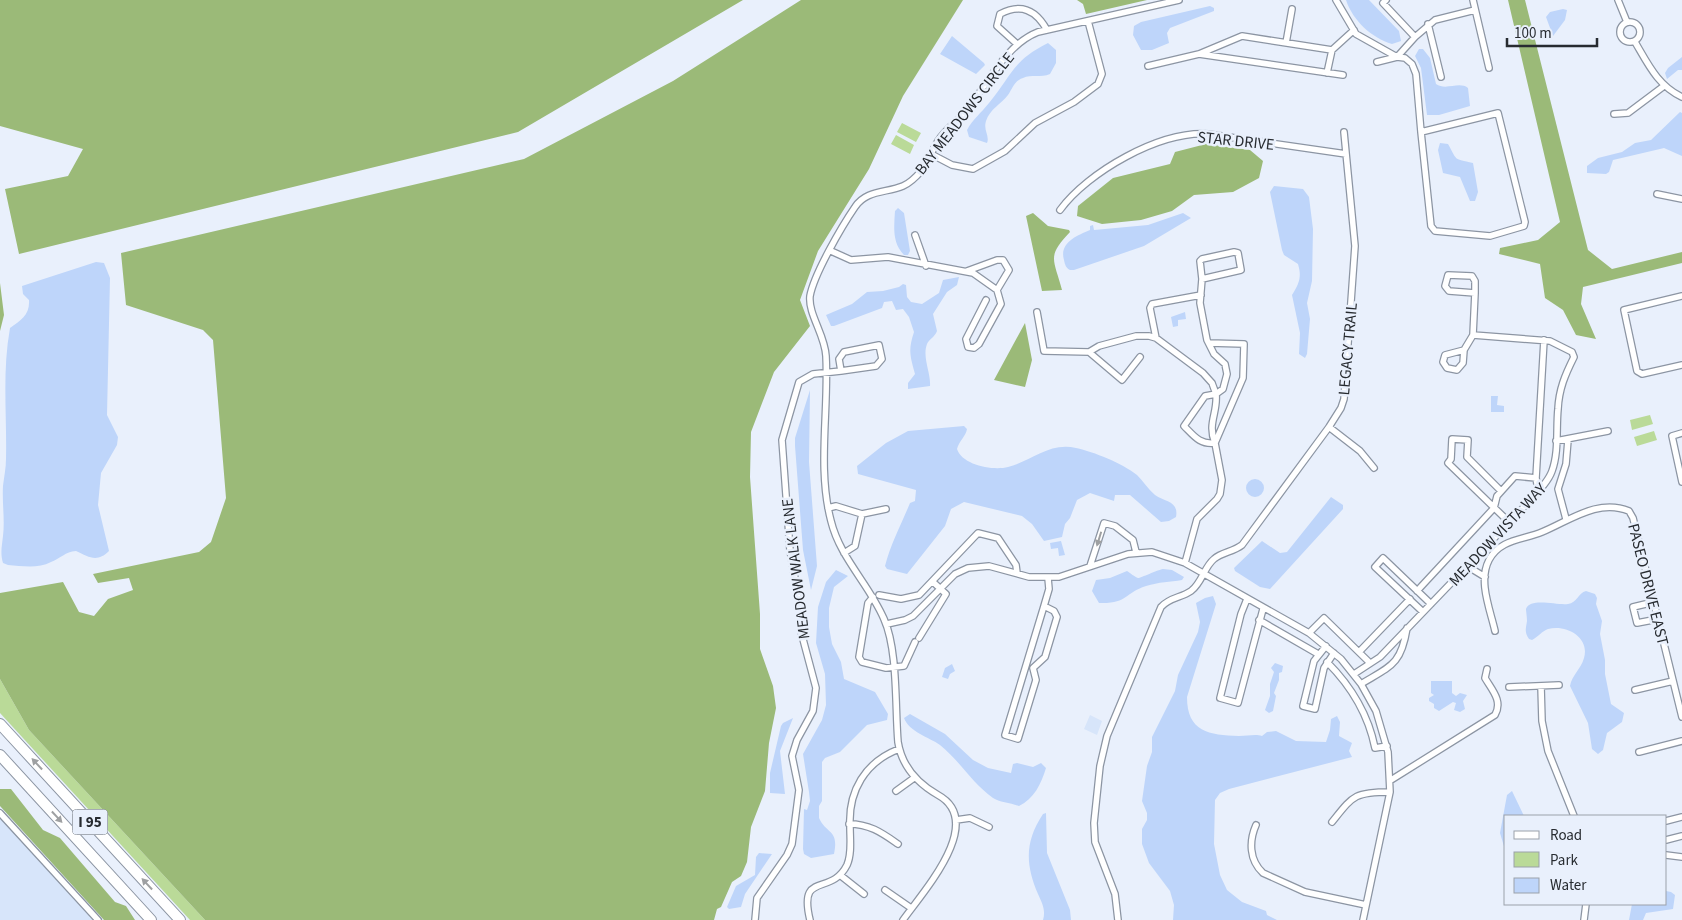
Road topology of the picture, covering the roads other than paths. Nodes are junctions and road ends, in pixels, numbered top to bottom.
1 (1179, 0) edge
2 (1336, 0) edge
3 (1386, 0) edge
4 (1473, 0) edge
5 (1619, 2) edge
6 (1292, 9) dead end
7 (1475, 10) junction
8 (1088, 21) junction
9 (1627, 22) junction
10 (1428, 24) junction
11 (1047, 30) junction
12 (1354, 30) junction
13 (1415, 37) junction
14 (1286, 42) junction
15 (1635, 42) junction
16 (1017, 44) junction
17 (1332, 50) junction
18 (1199, 54) junction
19 (1397, 57) junction
20 (1377, 62) dead end
21 (1148, 66) dead end
22 (1489, 68) dead end
23 (1328, 73) junction
24 (1343, 75) dead end
25 (1441, 77) dead end
26 (1664, 86) junction
27 (1682, 97) edge
28 (1614, 114) dead end
29 (1344, 132) dead end
30 (1422, 132) junction
31 (931, 154) junction
32 (1346, 154) junction
33 (1657, 194) dead end
34 (1682, 199) edge
35 (1060, 210) dead end
36 (915, 235) dead end
37 (831, 251) junction
38 (926, 266) junction
39 (966, 272) junction
40 (1202, 279) junction
41 (997, 290) junction
42 (1475, 293) junction
43 (1201, 295) junction
44 (1682, 296) edge
45 (986, 300) dead end
46 (1037, 312) dead end
47 (1473, 335) junction
48 (1156, 338) junction
49 (1544, 340) junction
50 (1209, 343) junction
51 (1464, 350) dead end
52 (1089, 352) junction
53 (1140, 357) dead end
54 (1682, 365) edge
55 (841, 371) junction
56 (826, 374) junction
57 (1216, 394) junction
58 (1329, 427) junction
59 (1608, 431) dead end
60 (1682, 434) edge
61 (1568, 440) junction
62 (1556, 441) junction
63 (1216, 443) junction
64 (1374, 468) dead end
65 (1536, 478) junction
66 (1682, 482) edge
67 (1538, 490) junction
68 (1501, 491) junction
69 (828, 508) junction
70 (1494, 508) junction
71 (886, 509) dead end
72 (862, 514) junction
73 (1566, 519) junction
74 (1509, 522) junction
75 (1493, 539) junction
76 (1500, 546) junction
77 (1136, 552) junction
78 (844, 553) junction
79 (1185, 563) junction
80 (1090, 566) junction
81 (1467, 566) junction
82 (1017, 573) junction
83 (1203, 574) junction
84 (1485, 577) junction
85 (1048, 578) junction
86 (933, 582) junction
87 (941, 590) junction
88 (1417, 590) junction
89 (876, 596) junction
90 (1247, 599) junction
91 (1410, 599) junction
92 (1654, 602) junction
93 (1431, 604) junction
94 (1044, 606) junction
95 (1263, 609) junction
96 (1423, 612) junction
97 (1658, 618) junction
98 (1260, 620) junction
99 (887, 624) junction
100 (1407, 628) junction
101 (1495, 631) dead end
102 (1309, 633) junction
103 (1326, 646) junction
104 (1359, 652) junction
105 (1334, 653) junction
106 (1318, 654) junction
107 (1327, 662) junction
108 (1370, 663) junction
109 (893, 668) junction
110 (1487, 669) dead end
111 (1354, 674) junction
112 (1673, 681) junction
113 (1361, 684) junction
114 (1559, 685) dead end
115 (1540, 686) junction
116 (1509, 687) dead end
117 (1635, 690) dead end
118 (1682, 717) edge
119 (0, 724) edge
120 (1682, 741) edge
121 (1387, 746) junction
122 (899, 749) junction
123 (1639, 752) dead end
124 (0, 755) edge
125 (914, 778) junction
126 (1391, 780) junction
127 (896, 792) dead end
128 (1390, 792) junction
129 (0, 813) edge
130 (1574, 815) edge
131 (1682, 817) edge
132 (956, 820) junction
133 (1667, 821) edge
134 (1332, 822) dead end
135 (850, 824) junction
136 (1256, 825) dead end
137 (989, 828) dead end
138 (1682, 836) edge
139 (1667, 840) edge
140 (898, 844) dead end
141 (1667, 855) edge
142 (1682, 857) edge
143 (840, 875) junction
144 (885, 890) dead end
145 (864, 894) dead end
146 (1366, 905) junction
147 (1586, 905) edge
148 (911, 908) junction
149 (98, 920) edge
150 (151, 920) edge
151 (180, 920) edge
152 (755, 920) edge
153 (810, 920) edge
154 (903, 920) edge
155 (1118, 920) edge
156 (1363, 920) edge
157 (1584, 920) edge

1 - 8 street, BAY MEADOWS CIRCLE
2 - 12 street
3 - 13 street
4 - 7 street
5 - 9 street
6 - 14 street
7 - 10 street
7 - 22 street
8 - 11 street, BAY MEADOWS CIRCLE
8 - 31 street
9 - 15 street
9 - 15 street
10 - 13 street
10 - 25 street
11 - 16 street, BAY MEADOWS CIRCLE
11 - 16 street
12 - 17 street
12 - 19 street
13 - 19 street
14 - 17 street
14 - 18 street
15 - 26 street
16 - 31 street, BAY MEADOWS CIRCLE
17 - 23 street
18 - 21 street
18 - 23 street
19 - 20 street
19 - 30 street
23 - 24 street
26 - 27 street
26 - 28 street
29 - 32 street, LEGACY TRAIL
30 - 30 street
31 - 37 street, BAY MEADOWS CIRCLE
32 - 35 street, STAR DRIVE
32 - 58 street, LEGACY TRAIL
33 - 34 street
36 - 38 street
37 - 38 street
37 - 56 street, BAY MEADOWS CIRCLE
38 - 39 street
39 - 41 street
39 - 41 street
40 - 40 street
40 - 43 street
41 - 45 street
42 - 42 street
42 - 47 street
43 - 48 street
43 - 50 street
44 - 54 street
46 - 52 street
47 - 49 street, MEADOW VISTA WAY
47 - 51 street
48 - 52 street
48 - 57 street
49 - 62 street, MEADOW VISTA WAY
49 - 65 street
50 - 57 street
50 - 63 street
52 - 53 street
55 - 55 street, MEADOW WALK LANE
55 - 56 street, MEADOW WALK LANE
56 - 69 street, BAY MEADOWS CIRCLE
56 - 152 street, MEADOW WALK LANE
57 - 63 street
57 - 63 street
58 - 64 street
58 - 83 street, LEGACY TRAIL
59 - 61 street
60 - 66 street
61 - 62 street
61 - 73 street
62 - 67 street, MEADOW VISTA WAY
63 - 79 street
65 - 67 street
65 - 68 street
67 - 74 street, MEADOW VISTA WAY
68 - 70 street
68 - 70 street
69 - 72 street
69 - 78 street, BAY MEADOWS CIRCLE
70 - 74 street
70 - 88 street
71 - 72 street
72 - 78 street
73 - 76 street
73 - 92 street, PASEO DRIVE EAST
74 - 75 street, MEADOW VISTA WAY
75 - 76 street
75 - 81 street, MEADOW VISTA WAY
76 - 84 street
77 - 79 street
77 - 80 street
77 -> 80 street
78 - 89 street, BAY MEADOWS CIRCLE
79 - 83 street
80 - 85 street
81 - 84 street
81 - 93 street, MEADOW VISTA WAY
82 - 85 street
82 - 86 street
82 - 87 street
83 - 90 street
83 - 155 street
84 - 101 street
85 - 94 street
86 - 87 street
86 - 89 street
87 - 99 street
87 - 109 street
88 - 91 street
88 - 93 street
89 - 99 street, BAY MEADOWS CIRCLE
89 - 109 street
90 - 95 street
90 - 98 street
91 - 96 street
91 - 104 street
92 - 97 street, PASEO DRIVE EAST
92 - 97 street
93 - 96 street, MEADOW VISTA WAY
94 - 94 street
95 - 98 street
95 - 102 street
96 - 100 street, MEADOW VISTA WAY
97 - 112 street, PASEO DRIVE EAST
98 - 106 street
99 - 109 street, BAY MEADOWS CIRCLE
100 - 108 street, MEADOW VISTA WAY
100 - 113 street
102 - 103 street
102 - 104 street
103 - 105 street
103 - 106 street
104 - 108 street
105 - 107 street
105 - 111 street
106 - 107 street
107 - 121 street
108 - 111 street, MEADOW VISTA WAY
109 - 122 street, BAY MEADOWS CIRCLE
110 - 126 street
111 - 113 street
112 - 117 street
112 - 118 street, PASEO DRIVE EAST
113 - 121 street
114 - 115 street
115 - 116 street
115 - 130 street
151 -> 119 highway, I 95
120 - 123 street
121 - 126 street
122 - 125 street
122 - 135 street
124 -> 150 highway, I 95
125 - 127 street
125 - 132 street
126 - 128 street
128 - 134 street
128 - 146 street
129 - 149 street
131 - 133 street
132 - 137 street
132 - 148 street
135 - 140 street
135 - 143 street
136 - 146 street
138 - 139 street
141 - 142 street
143 - 145 street
143 - 153 street
144 - 148 street
146 - 156 street
147 - 157 street
148 - 154 street

